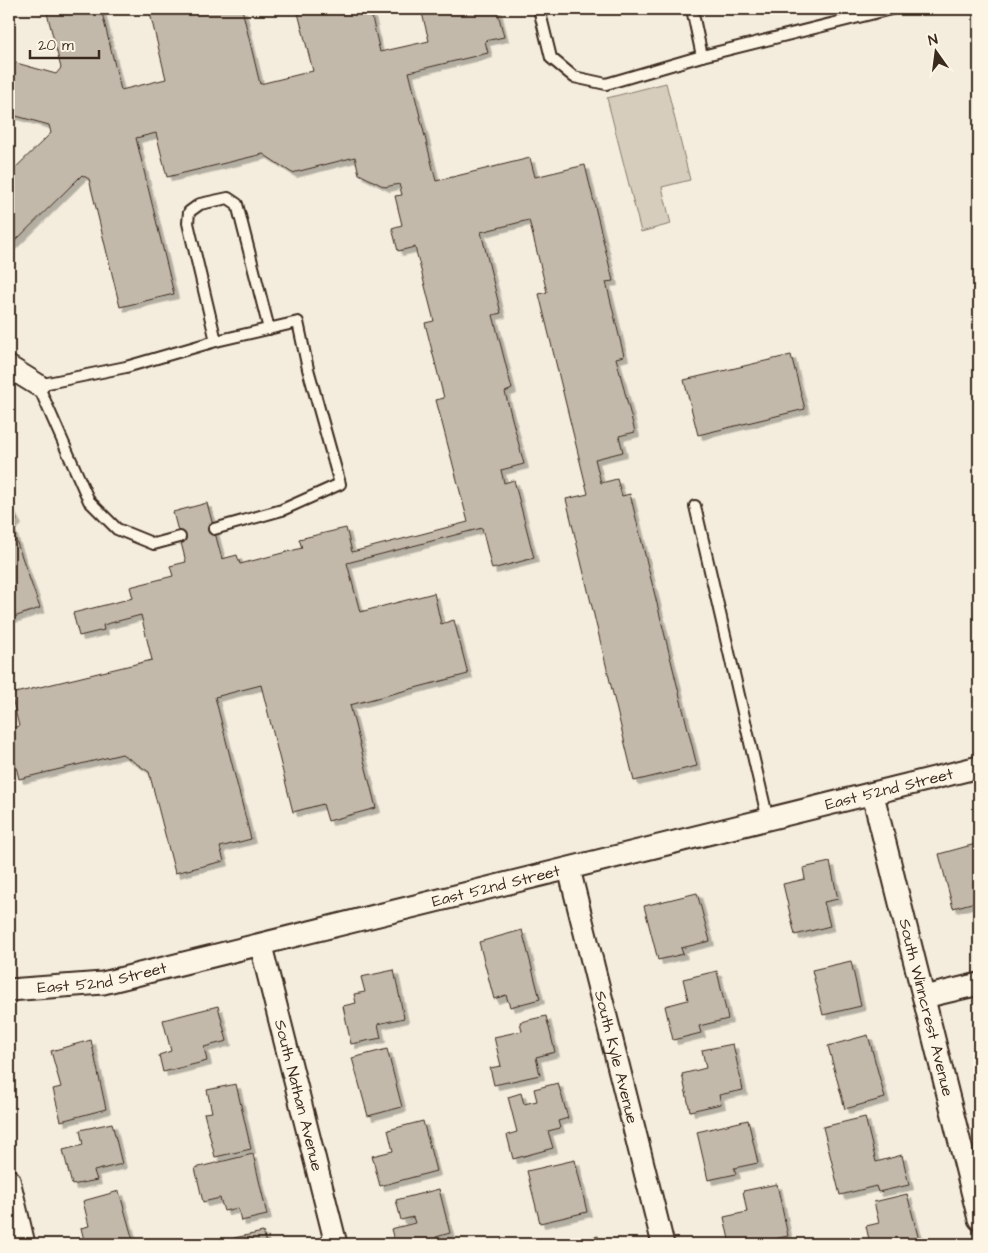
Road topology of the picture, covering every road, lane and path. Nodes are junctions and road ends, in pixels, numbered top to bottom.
1 (539, 9) edge
2 (692, 9) edge
3 (891, 9) edge
4 (702, 56) junction
5 (269, 329) junction
6 (216, 342) junction
7 (9, 367) edge
8 (38, 385) junction
9 (695, 506) dead end
10 (214, 528) dead end
11 (180, 537) dead end
12 (979, 767) edge
13 (873, 795) junction
14 (768, 820) junction
15 (569, 869) junction
16 (261, 946) junction
17 (979, 984) edge
18 (9, 990) edge
19 (924, 997) junction
20 (9, 1180) edge
21 (979, 1219) edge
22 (24, 1244) edge
23 (336, 1244) edge
24 (663, 1244) edge

1 - 4 lane
2 - 4 lane
3 - 4 lane
5 - 6 lane
5 - 6 lane
5 - 10 lane
6 - 8 lane
7 - 8 street
8 - 11 lane
9 - 14 lane
12 - 13 street, East 52nd Street
13 - 14 street, East 52nd Street
13 - 19 street, South Winncrest Avenue
14 - 15 street, East 52nd Street
15 - 16 street, East 52nd Street
15 - 24 street, South Kyle Avenue
16 - 18 street, East 52nd Street
16 - 23 street, South Nathan Avenue
17 - 19 street
19 - 21 street, South Winncrest Avenue
20 - 22 street

